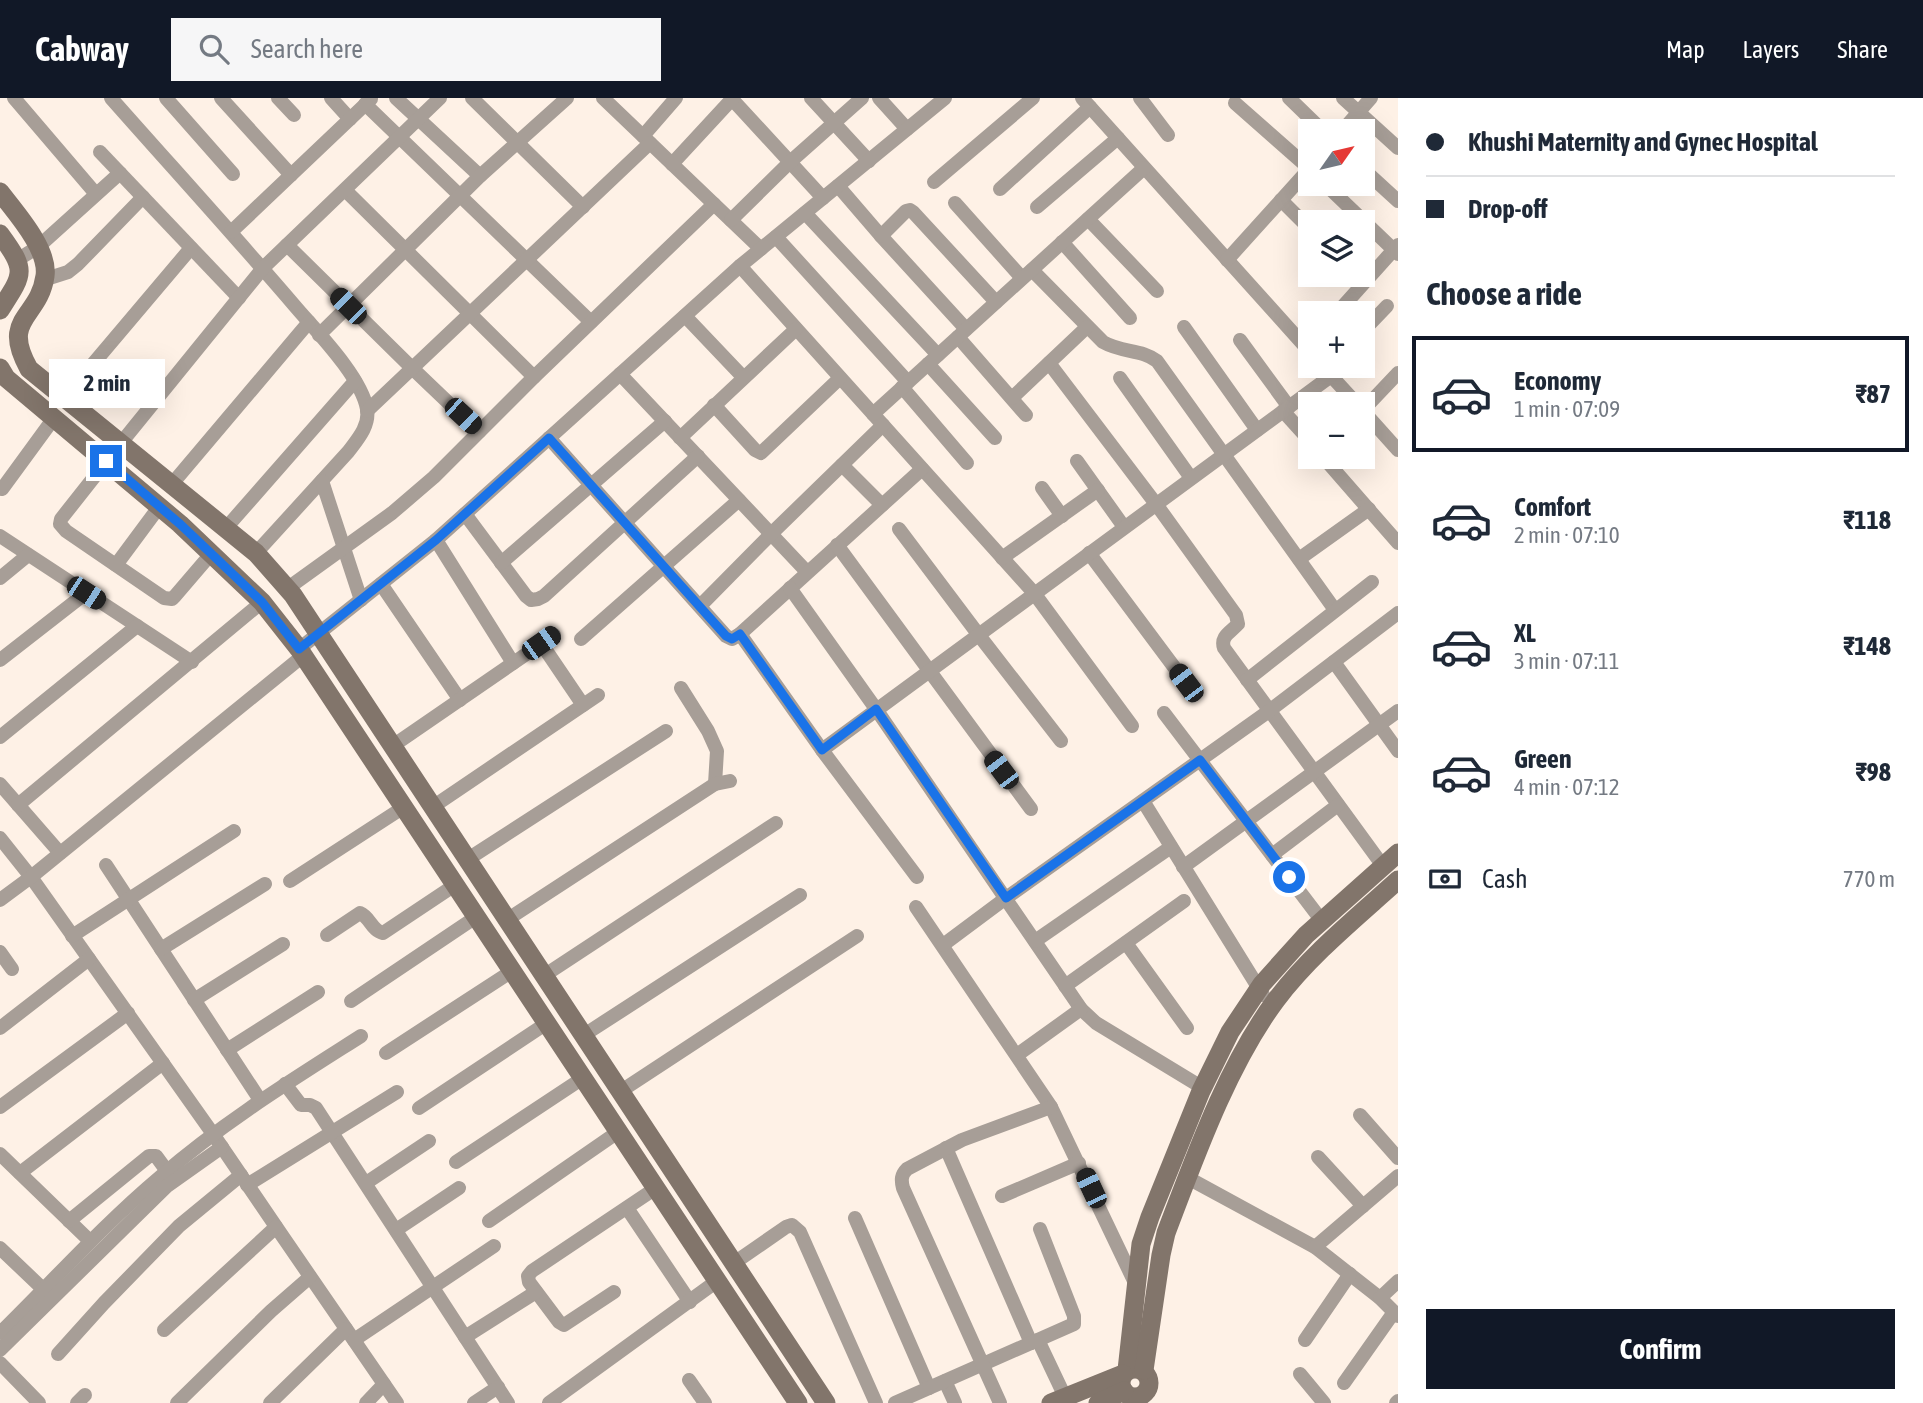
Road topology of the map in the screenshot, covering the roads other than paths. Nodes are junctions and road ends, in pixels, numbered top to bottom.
1 (14, 98) edge
2 (111, 98) edge
3 (166, 98) edge
4 (221, 98) edge
5 (278, 98) edge
6 (331, 98) edge
7 (396, 98) edge
8 (440, 98) edge
9 (472, 98) edge
10 (567, 98) edge
11 (676, 98) edge
12 (732, 98) edge
13 (811, 98) edge
14 (862, 98) edge
15 (879, 98) edge
16 (945, 98) edge
17 (1033, 98) edge
18 (1140, 98) edge
19 (1289, 98) edge
20 (1343, 98) edge
21 (1371, 98) edge
22 (608, 100) edge
23 (369, 101) edge
24 (1086, 103) edge
25 (1235, 103) dead end
26 (1358, 113) junction
27 (293, 114) dead end
28 (350, 119) junction
29 (1311, 119) edge
30 (1353, 119) edge
31 (419, 120) junction
32 (834, 123) junction
33 (907, 129) junction
34 (1168, 135) dead end
35 (400, 138) junction
36 (1118, 138) junction
37 (646, 139) junction
38 (518, 142) junction
39 (1398, 148) edge
40 (100, 152) dead end
41 (1298, 158) edge
42 (869, 161) junction
43 (790, 162) junction
44 (672, 164) junction
45 (1144, 168) junction
46 (120, 173) junction
47 (233, 174) dead end
48 (291, 175) junction
49 (480, 176) junction
50 (1298, 181) edge
51 (1376, 181) edge
52 (934, 182) dead end
53 (838, 186) junction
54 (1000, 189) dead end
55 (345, 190) junction
56 (0, 192) edge
57 (96, 194) junction
58 (460, 196) junction
59 (1338, 196) edge
60 (143, 197) junction
61 (823, 198) junction
62 (1281, 200) junction
63 (1398, 201) edge
64 (955, 203) dead end
65 (714, 204) junction
66 (583, 206) junction
67 (1037, 207) dead end
68 (806, 213) junction
69 (1298, 217) edge
70 (1088, 219) junction
71 (731, 220) junction
72 (231, 232) junction
73 (0, 234) edge
74 (881, 236) junction
75 (776, 237) junction
76 (1062, 242) junction
77 (287, 245) junction
78 (38, 247) junction
79 (191, 248) junction
80 (406, 249) junction
81 (761, 249) junction
82 (1397, 250) edge
83 (17, 260) junction
84 (526, 260) junction
85 (1227, 260) junction
86 (740, 267) junction
87 (263, 268) junction
88 (1027, 274) junction
89 (43, 280) junction
90 (1157, 291) dead end
91 (239, 298) junction
92 (1348, 301) edge
93 (996, 302) junction
94 (348, 306) junction
95 (1387, 306) dead end
96 (0, 309) edge
97 (471, 313) junction
98 (685, 316) junction
99 (1130, 318) dead end
100 (1375, 318) edge
101 (309, 322) junction
102 (591, 322) junction
103 (1087, 327) junction
104 (1184, 327) dead end
105 (796, 329) junction
106 (962, 333) junction
107 (319, 335) junction
108 (1298, 336) edge
109 (1240, 340) dead end
110 (933, 359) junction
111 (25, 363) junction
112 (1049, 363) junction
113 (412, 368) junction
114 (1, 371) edge
115 (1398, 373) edge
116 (620, 374) junction
117 (534, 377) junction
118 (743, 377) junction
119 (840, 378) junction
120 (1120, 378) dead end
121 (1318, 378) edge
122 (1335, 378) edge
123 (355, 381) junction
124 (905, 385) junction
125 (1347, 392) edge
126 (65, 397) junction
127 (1012, 398) junction
128 (1375, 398) edge
129 (714, 405) junction
130 (1286, 409) junction
131 (368, 411) junction
132 (873, 414) junction
133 (1026, 415) dead end
134 (54, 418) junction
135 (665, 421) junction
136 (1375, 424) edge
137 (883, 425) junction
138 (1298, 425) edge
139 (1257, 430) junction
140 (479, 432) junction
141 (549, 438) junction
142 (680, 438) junction
143 (995, 438) dead end
144 (121, 443) junction
145 (1398, 450) edge
146 (1224, 454) junction
147 (698, 456) junction
148 (106, 461) junction
149 (1077, 461) dead end
150 (967, 463) dead end
151 (842, 465) junction
152 (922, 469) junction
153 (1334, 469) edge
154 (1191, 478) junction
155 (322, 481) junction
156 (172, 484) junction
157 (592, 484) junction
158 (1042, 488) dead end
159 (2, 489) edge
160 (1098, 490) junction
161 (739, 500) junction
162 (1156, 504) junction
163 (882, 505) junction
164 (159, 507) junction
165 (1369, 509) junction
166 (465, 514) junction
167 (1062, 516) junction
168 (626, 522) junction
169 (1124, 527) junction
170 (226, 528) junction
171 (899, 529) dead end
172 (771, 534) junction
173 (0, 536) edge
174 (436, 540) junction
175 (1398, 543) edge
176 (837, 545) junction
177 (343, 548) junction
178 (256, 553) junction
179 (1089, 553) junction
180 (211, 554) junction
181 (28, 555) junction
182 (1002, 558) junction
183 (1298, 559) junction
184 (501, 563) junction
185 (116, 565) junction
186 (665, 566) junction
187 (807, 572) junction
188 (0, 578) edge
189 (1372, 582) dead end
190 (382, 584) junction
191 (288, 588) junction
192 (790, 588) junction
193 (86, 593) junction
194 (1034, 593) junction
195 (360, 600) junction
196 (262, 602) junction
197 (700, 606) junction
198 (1335, 610) junction
199 (1398, 613) edge
200 (137, 626) junction
201 (320, 633) junction
202 (740, 634) junction
203 (978, 634) junction
204 (554, 635) dead end
205 (581, 639) dead end
206 (541, 643) junction
207 (302, 652) junction
208 (0, 660) edge
209 (192, 662) junction
210 (1334, 662) junction
211 (513, 663) junction
212 (928, 671) junction
213 (1247, 680) junction
214 (1186, 683) dead end
215 (681, 688) dead end
216 (598, 695) dead end
217 (460, 699) junction
218 (583, 705) junction
219 (876, 709) junction
220 (1269, 711) junction
221 (1398, 711) edge
222 (1164, 713) dead end
223 (1379, 724) junction
224 (1132, 726) dead end
225 (666, 731) dead end
226 (0, 737) edge
227 (1061, 741) dead end
228 (394, 746) junction
229 (822, 750) junction
230 (1398, 751) edge
231 (1200, 760) junction
232 (1314, 771) junction
233 (0, 784) edge
234 (1143, 800) junction
235 (18, 805) junction
236 (1338, 805) junction
237 (434, 806) junction
238 (404, 807) junction
239 (1031, 809) dead end
240 (1247, 822) junction
241 (776, 823) dead end
242 (234, 831) dead end
243 (0, 838) edge
244 (1171, 847) junction
245 (60, 853) junction
246 (1272, 855) junction
247 (468, 859) junction
248 (106, 865) dead end
249 (1393, 866) edge
250 (1183, 867) junction
251 (31, 877) junction
252 (917, 877) dead end
253 (290, 881) dead end
254 (265, 884) dead end
255 (455, 885) junction
256 (800, 895) dead end
257 (1006, 898) junction
258 (0, 900) edge
259 (129, 900) junction
260 (1184, 901) dead end
261 (916, 907) dead end
262 (476, 917) junction
263 (508, 919) junction
264 (1322, 921) junction
265 (327, 935) dead end
266 (72, 936) junction
267 (857, 936) dead end
268 (1035, 941) junction
269 (1126, 943) junction
270 (283, 944) dead end
271 (943, 945) junction
272 (161, 949) junction
273 (0, 952) edge
274 (89, 959) junction
275 (12, 969) dead end
276 (512, 971) junction
277 (545, 975) junction
278 (1065, 986) junction
279 (1259, 989) junction
280 (318, 992) dead end
281 (194, 1000) junction
282 (351, 1000) dead end
283 (1081, 1009) junction
284 (1271, 1009) junction
285 (128, 1013) junction
286 (547, 1023) junction
287 (0, 1028) edge
288 (1187, 1028) dead end
289 (584, 1035) junction
290 (361, 1036) dead end
291 (227, 1050) junction
292 (386, 1053) dead end
293 (1017, 1055) junction
294 (163, 1063) junction
295 (583, 1078) junction
296 (285, 1084) junction
297 (1203, 1088) junction
298 (621, 1091) junction
299 (397, 1092) dead end
300 (260, 1100) junction
301 (0, 1107) edge
302 (1051, 1107) junction
303 (419, 1108) dead end
304 (1360, 1115) dead end
305 (333, 1132) junction
306 (618, 1132) junction
307 (214, 1133) junction
308 (429, 1140) dead end
309 (222, 1147) junction
310 (946, 1148) junction
311 (0, 1154) edge
312 (1318, 1157) dead end
313 (1398, 1158) edge
314 (456, 1162) dead end
315 (1079, 1163) junction
316 (167, 1171) junction
317 (20, 1173) junction
318 (1398, 1176) edge
319 (1188, 1178) junction
320 (244, 1180) junction
321 (366, 1183) junction
322 (458, 1188) dead end
323 (656, 1188) junction
324 (1002, 1196) dead end
325 (1363, 1206) junction
326 (627, 1208) junction
327 (855, 1218) dead end
328 (69, 1221) junction
329 (489, 1221) dead end
330 (276, 1227) junction
331 (1040, 1229) dead end
332 (396, 1230) junction
333 (90, 1241) junction
334 (494, 1246) dead end
335 (1315, 1247) junction
336 (0, 1248) edge
337 (734, 1263) junction
338 (1350, 1274) junction
339 (310, 1277) junction
340 (718, 1281) junction
341 (1398, 1282) edge
342 (1136, 1285) junction
343 (434, 1288) junction
344 (44, 1290) junction
345 (536, 1292) junction
346 (614, 1292) dead end
347 (1380, 1298) junction
348 (690, 1302) junction
349 (1396, 1314) edge
350 (164, 1330) dead end
351 (0, 1333) edge
352 (350, 1335) junction
353 (466, 1337) junction
354 (1305, 1339) dead end
355 (1034, 1342) junction
356 (0, 1350) edge
357 (58, 1354) dead end
358 (0, 1363) edge
359 (983, 1365) junction
360 (1300, 1374) dead end
361 (689, 1380) dead end
362 (945, 1381) junction
363 (1344, 1383) dead end
364 (384, 1384) junction
365 (498, 1387) junction
366 (929, 1388) junction
367 (1131, 1388) edge
368 (1058, 1400) edge
369 (39, 1403) edge
370 (177, 1403) edge
371 (270, 1403) edge
372 (366, 1403) edge
373 (397, 1403) edge
374 (474, 1403) edge
375 (508, 1403) edge
376 (549, 1403) edge
377 (705, 1403) edge
378 (798, 1403) edge
379 (826, 1403) edge
380 (876, 1403) edge
381 (895, 1403) edge
382 (955, 1403) edge
383 (1000, 1403) edge
384 (1097, 1403) edge
385 (1324, 1403) edge

1 - 57 street
2 - 72 street
3 - 47 street
4 - 48 street
5 - 27 street
6 - 28 street
7 - 31 street
8 - 31 street
9 - 38 street
10 - 38 street
11 - 37 street
12 - 43 street
12 - 44 street
13 - 32 street
14 - 32 street
15 - 33 street
16 - 33 street
17 - 52 street
18 - 34 street
19 - 29 street
20 - 26 street
21 - 26 street
22 - 37 street
23 - 28 street
23 - 35 street
24 - 36 street
24 - 54 street
25 - 41 street
26 - 30 street
26 - 39 street
28 - 48 street
31 - 35 street
31 - 49 street
32 - 42 street
32 - 43 street
33 - 42 street
35 - 55 street
35 - 58 street
36 - 45 street
36 - 67 street
37 - 44 street
37 - 66 street
38 - 49 street
38 - 66 street
40 - 46 street
42 - 53 street
43 - 61 street
43 - 71 street
44 - 65 street
45 - 70 street
45 - 85 street
46 - 57 street
46 - 60 street
48 - 72 street
49 - 58 street
50 - 62 street
51 - 63 street
53 - 61 street
53 - 74 street
55 - 77 street
55 - 80 street
56 - 78 main road
57 - 78 street
58 - 80 street
58 - 84 street
59 - 82 street
60 - 79 street
60 - 89 street
61 - 68 street
62 - 69 street
62 - 85 street
64 - 88 street
65 - 71 street
65 - 102 street
66 - 84 street
68 - 75 street
68 - 110 street
70 - 76 street
70 - 90 street
71 - 81 street
72 - 87 street
73 - 83 main road
74 - 93 street
74 - 106 street
75 - 81 street
75 - 124 street
76 - 88 street
76 - 99 street
77 - 87 street
77 - 94 street
78 - 83 street
78 - 89 main road
79 - 91 street
79 - 126 street
80 - 94 street
80 - 97 street
81 - 86 street
82 - 92 street
83 - 96 main road
84 - 97 street
84 - 102 street
85 - 108 street
86 - 98 street
86 - 105 street
87 - 91 street
87 - 101 street
88 - 93 street
88 - 103 street
89 - 111 main road
91 - 144 street
93 - 106 street
94 - 107 street
94 - 113 street
95 - 100 street
97 - 113 street
97 - 117 street
98 - 116 street
98 - 118 street
101 - 107 street
101 - 156 street
102 - 117 street
103 - 112 street
103 - 146 street
104 - 139 street
105 - 118 street
105 - 119 street
106 - 110 street
106 - 127 street
107 - 123 street
109 - 130 street
110 - 124 street
110 - 143 street
111 - 114 street
111 - 126 main road
112 - 127 street
112 - 162 street
113 - 131 street
113 - 140 street
114 - 134 main road
115 - 128 street
116 - 135 street
116 - 141 street
117 - 140 street
118 - 129 street
119 - 129 street
119 - 132 street
120 - 154 street
121 - 130 street
122 - 125 street
123 - 131 street
123 - 170 street
124 - 132 street
124 - 150 street
126 - 144 main road
127 - 133 street
129 - 142 street
130 - 138 street
130 - 139 street
131 - 155 street
132 - 137 street
134 - 148 main road
134 - 159 street
135 - 142 street
135 - 157 street
136 - 145 street
137 - 151 street
137 - 152 street
139 - 146 street
140 - 177 street
141 - 157 street
141 - 166 street
142 - 147 street
144 - 148 street
144 - 156 main road
146 - 154 street
146 - 183 street
147 - 161 street
147 - 168 street
148 - 164 main road
148 - 185 street
149 - 160 street
151 - 163 street
151 - 172 street
152 - 163 street
152 - 182 street
153 - 165 street
154 - 162 street
155 - 177 street
155 - 178 street
156 - 170 main road
157 - 168 street
157 - 184 street
158 - 167 street
160 - 167 street
160 - 169 street
161 - 172 street
161 - 186 street
162 - 169 street
162 - 213 street
163 - 176 street
164 - 180 main road
164 - 185 street
165 - 175 street
165 - 183 street
166 - 174 street
166 - 184 street
167 - 182 street
168 - 184 street
168 - 186 street
169 - 179 street
170 - 178 main road
171 - 203 street
172 - 187 street
172 - 197 street
173 - 181 street
174 - 190 street
174 - 211 street
176 - 187 street
176 - 212 street
177 - 191 street
177 - 195 street
178 - 191 main road
179 - 194 street
179 - 214 street
180 - 185 street
180 - 196 main road
181 - 188 street
181 - 193 street
182 - 194 street
183 - 198 street
186 - 197 street
186 - 205 street
187 - 192 street
189 - 198 street
190 - 195 street
190 - 217 street
191 - 201 main road
192 - 202 street
192 - 219 street
193 - 200 street
193 - 208 street
194 - 203 street
194 - 224 street
195 - 201 street
196 - 207 main road
196 - 209 street
197 - 202 street
198 - 213 street
199 - 210 street
200 - 209 street
200 - 226 street
201 - 207 street
201 - 228 main road
202 - 229 street
203 - 212 street
203 - 227 street
204 - 206 street
206 - 211 street
206 - 218 street
207 - 238 main road
207 - 245 street
209 - 235 street
210 - 220 street
210 - 223 street
211 - 217 street
212 - 219 street
212 - 239 street
213 - 220 street
215 - 263 street
216 - 218 street
217 - 228 street
218 - 237 street
219 - 229 street
219 - 257 street
220 - 231 street
220 - 232 street
221 - 223 street
222 - 231 street
223 - 230 street
223 - 232 street
225 - 247 street
228 - 237 main road
229 - 252 street
231 - 234 street
231 - 240 street
232 - 236 street
232 - 240 street
233 - 235 street
234 - 244 street
234 - 257 street
235 - 245 street
236 - 246 street
236 - 249 street
237 - 247 main road
238 - 253 street
238 - 255 main road
240 - 246 street
240 - 250 street
241 - 277 street
242 - 259 street
243 - 251 street
244 - 250 street
244 - 268 street
245 - 251 street
246 - 264 street
247 - 263 main road
248 - 259 street
249 - 264 main road
249 - 284 main road
250 - 279 street
251 - 258 street
251 - 266 street
254 - 272 street
255 - 262 main road
255 - 265 street
256 - 289 street
257 - 268 street
257 - 271 street
259 - 266 street
259 - 272 street
260 - 269 street
261 - 271 street
262 - 276 main road
262 - 282 street
263 - 277 main road
264 - 279 main road
266 - 274 street
267 - 298 street
268 - 278 street
269 - 278 street
269 - 288 street
270 - 281 street
271 - 293 street
272 - 281 street
273 - 275 street
274 - 285 street
274 - 287 street
276 - 286 main road
276 - 292 street
277 - 289 main road
278 - 283 street
279 - 284 street
279 - 297 main road
280 - 291 street
281 - 291 street
283 - 293 street
283 - 297 street
284 - 319 main road
285 - 294 street
285 - 301 street
286 - 295 main road
286 - 303 street
289 - 298 main road
290 - 296 street
291 - 300 street
293 - 302 street
294 - 307 street
294 - 317 street
295 - 306 main road
295 - 314 street
296 - 300 street
296 - 305 street
297 - 342 main road
298 - 337 main road
299 - 305 street
300 - 307 street
302 - 310 street
302 - 315 street
304 - 313 street
305 - 320 street
305 - 321 street
306 - 323 main road
306 - 329 street
307 - 309 street
307 - 316 street
308 - 321 street
309 - 320 street
309 - 356 street
310 - 355 street
310 - 359 street
311 - 317 street
312 - 325 street
315 - 324 street
315 - 342 street
316 - 328 street
316 - 333 street
317 - 328 street
318 - 325 street
319 - 335 street
319 - 367 main road
320 - 330 street
320 - 357 street
321 - 332 street
322 - 332 street
323 - 326 street
323 - 340 main road
325 - 335 street
326 - 345 street
326 - 348 street
327 - 366 street
328 - 333 street
330 - 339 street
330 - 350 street
331 - 355 street
332 - 343 street
333 - 344 street
334 - 343 street
335 - 338 street
336 - 344 street
337 - 379 main road
337 - 380 street
338 - 347 street
338 - 354 street
339 - 352 street
339 - 370 street
340 - 348 street
340 - 378 main road
341 - 347 street
342 - 367 main road
343 - 352 street
343 - 353 street
344 - 351 street
345 - 346 street
345 - 353 street
347 - 349 street
348 - 376 street
349 - 363 street
352 - 364 street
352 - 371 street
353 - 365 street
355 - 359 street
355 - 368 street
358 - 369 street
359 - 362 street
359 - 383 street
360 - 385 street
361 - 377 street
362 - 366 street
362 - 382 street
364 - 372 street
364 - 373 street
365 - 374 street
365 - 375 street
366 - 381 street
367 - 368 main road
367 - 384 main road

